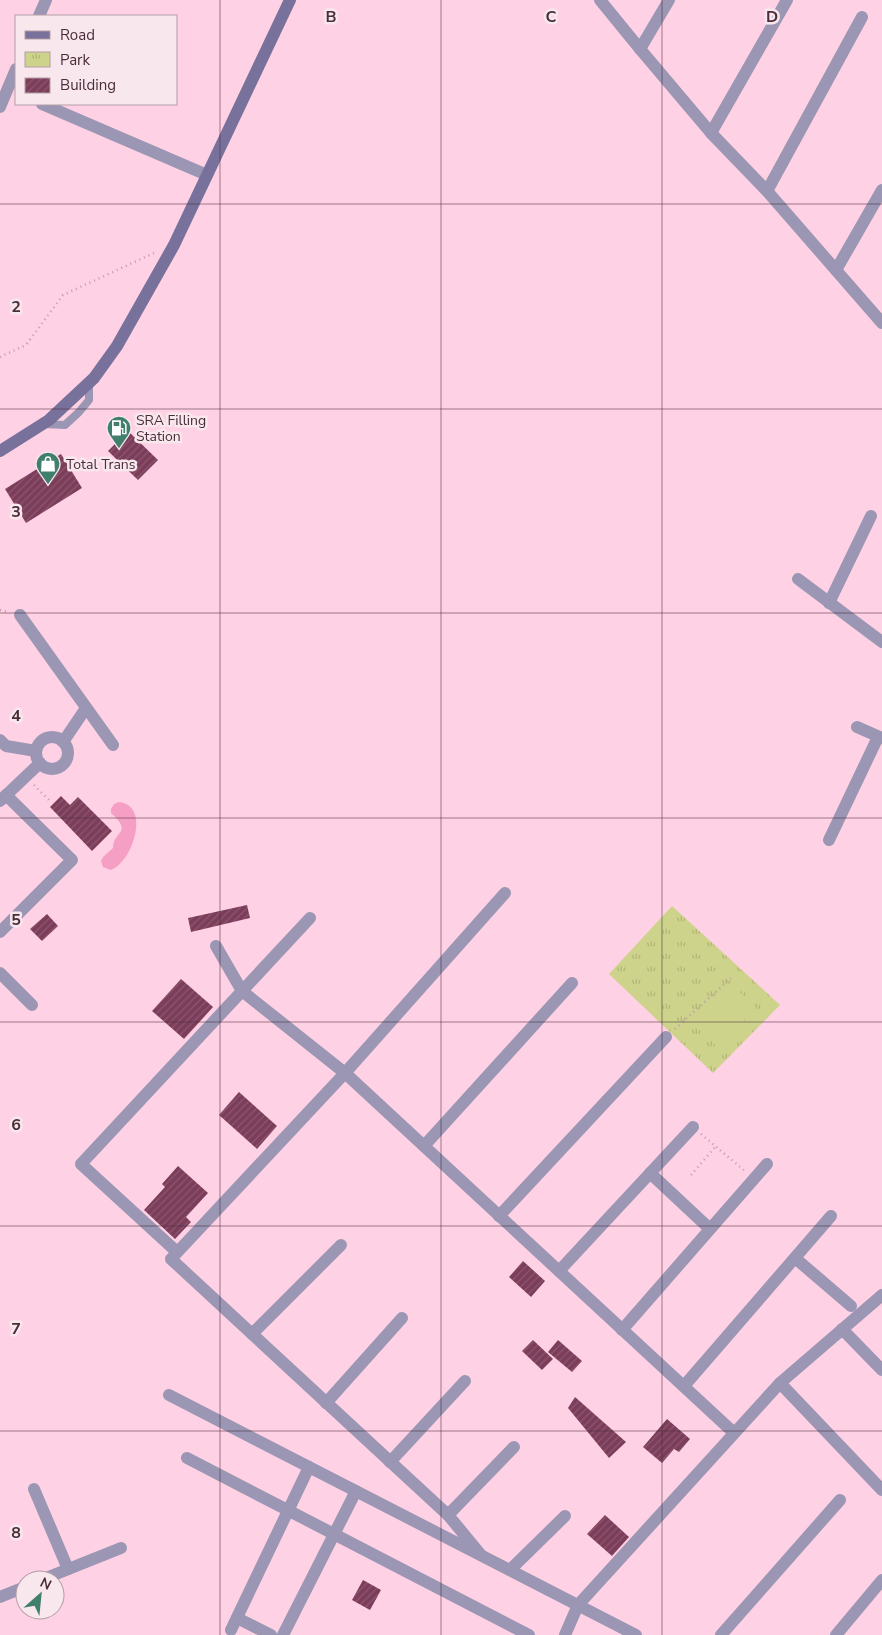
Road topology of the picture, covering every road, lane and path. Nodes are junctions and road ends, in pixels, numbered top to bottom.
1 (46, 0) edge
2 (290, 0) edge
3 (600, 0) edge
4 (669, 0) edge
5 (787, 0) edge
6 (39, 15) edge
7 (862, 17) dead end
8 (640, 49) junction
9 (15, 72) edge
10 (8, 89) edge
11 (44, 105) edge
12 (0, 107) edge
13 (711, 133) junction
14 (207, 175) junction
15 (882, 190) edge
16 (767, 191) junction
17 (174, 245) junction
18 (836, 270) junction
19 (882, 323) edge
20 (0, 358) edge
21 (0, 451) edge
22 (871, 516) dead end
23 (798, 579) dead end
24 (829, 603) junction
25 (20, 615) dead end
26 (882, 642) edge
27 (86, 708) junction
28 (857, 726) dead end
29 (880, 737) edge
30 (0, 740) edge
31 (63, 742) junction
32 (113, 745) dead end
33 (38, 758) junction
34 (26, 777) junction
35 (3, 798) edge
36 (49, 800) dead end
37 (829, 840) dead end
38 (505, 894) dead end
39 (310, 918) dead end
40 (0, 932) edge
41 (216, 946) dead end
42 (0, 973) edge
43 (731, 978) dead end
44 (572, 983) dead end
45 (242, 991) junction
46 (32, 1005) dead end
47 (666, 1037) joint
48 (345, 1073) junction
49 (693, 1127) joint
50 (424, 1146) junction
51 (716, 1146) junction
52 (767, 1164) dead end
53 (650, 1173) junction
54 (691, 1175) dead end
55 (754, 1179) junction
56 (500, 1216) junction
57 (831, 1216) dead end
58 (710, 1228) junction
59 (341, 1245) dead end
60 (177, 1252) junction
61 (795, 1258) junction
62 (559, 1271) junction
63 (882, 1295) edge
64 (851, 1306) dead end
65 (402, 1318) dead end
66 (842, 1329) junction
67 (622, 1330) junction
68 (252, 1334) junction
69 (882, 1370) edge
70 (465, 1381) dead end
71 (780, 1383) junction
72 (684, 1386) junction
73 (169, 1395) dead end
74 (326, 1403) junction
75 (734, 1432) junction
76 (514, 1447) dead end
77 (186, 1458) dead end
78 (390, 1462) junction
79 (309, 1467) junction
80 (34, 1489) dead end
81 (882, 1490) edge
82 (356, 1491) junction
83 (840, 1500) dead end
84 (288, 1511) junction
85 (448, 1515) junction
86 (565, 1516) dead end
87 (334, 1534) junction
88 (121, 1548) dead end
89 (481, 1555) junction
90 (68, 1569) junction
91 (65, 1570) edge
92 (510, 1570) junction
93 (882, 1580) edge
94 (15, 1591) edge
95 (0, 1597) edge
96 (578, 1605) junction
97 (237, 1618) junction
98 (231, 1630) dead end
99 (271, 1635) edge
100 (283, 1635) edge
101 (529, 1635) edge
102 (564, 1635) edge
103 (636, 1635) edge
104 (721, 1635) edge
105 (836, 1635) edge

1 - 6 street
2 - 14 main road
3 - 8 street
4 - 8 street
5 - 13 street
7 - 16 street
8 - 13 street
9 - 10 street
10 - 12 street
11 - 14 street
13 - 16 street
14 - 17 main road
15 - 18 street
16 - 18 street
17 - 20 path
17 - 21 main road
18 - 19 street
22 - 24 street
23 - 24 street
24 - 26 street
25 - 27 street
27 - 31 street
27 - 32 street
28 - 29 street
29 - 37 street
30 - 33 street
31 - 33 street
31 - 33 street
33 - 34 street
34 - 35 street
34 - 36 path
35 - 40 street
38 - 48 street
39 - 45 street
41 - 45 street
42 - 46 street
43 - 47 path
44 - 50 street
45 - 48 street
45 - 60 street
47 - 56 street
48 - 50 street
48 - 60 street
49 - 51 path
49 - 53 street
50 - 56 street
51 - 54 path
51 - 55 path
52 - 55 street
53 - 58 street
53 - 62 street
55 - 58 street
56 - 62 street
57 - 61 street
58 - 67 street
59 - 68 street
60 - 68 street
61 - 64 street
61 - 72 street
62 - 67 street
63 - 66 street
65 - 74 street
66 - 69 street
66 - 71 street
67 - 72 street
68 - 74 street
70 - 78 street
71 - 75 street
71 - 81 street
72 - 75 street
73 - 79 street
74 - 78 street
75 - 96 street
76 - 85 street
77 - 84 street
78 - 85 street
79 - 82 street
79 - 84 street
80 - 90 street
82 - 87 street
82 - 89 street
83 - 104 street
84 - 87 street
84 - 97 street
85 - 89 street
86 - 92 street
87 - 100 street
87 - 101 street
88 - 90 street
89 - 92 street
90 - 91 street
92 - 96 street
93 - 105 street
94 - 95 street
96 - 102 street
96 - 103 street
97 - 98 street
97 - 99 street

